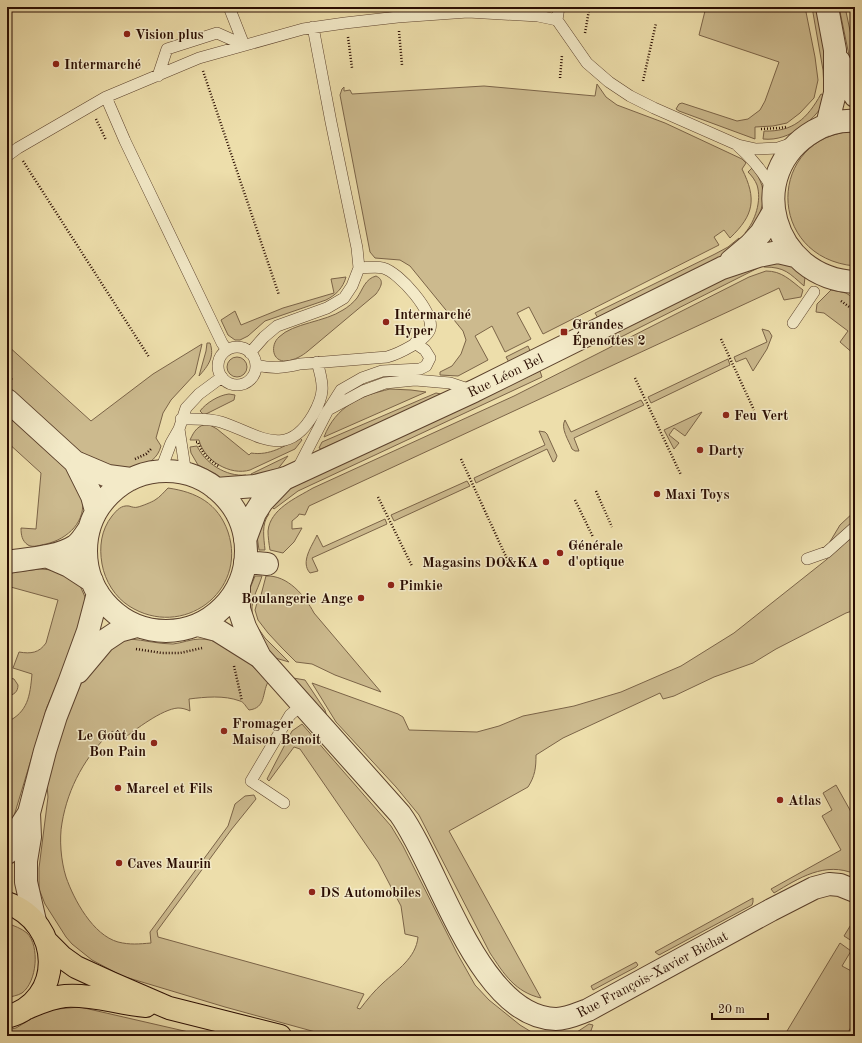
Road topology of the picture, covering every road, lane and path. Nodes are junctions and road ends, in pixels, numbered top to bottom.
1 (229, 7) edge
2 (559, 7) edge
3 (828, 7) edge
4 (398, 17) junction
5 (557, 20) junction
6 (656, 23) dead end
7 (313, 27) junction
8 (244, 45) junction
9 (835, 50) junction
10 (198, 58) junction
11 (402, 65) dead end
12 (158, 76) junction
13 (643, 81) dead end
14 (855, 96) edge
15 (106, 97) junction
16 (855, 120) edge
17 (827, 125) junction
18 (761, 129) dead end
19 (795, 133) junction
20 (738, 146) junction
21 (11, 153) edge
22 (774, 202) junction
23 (795, 256) junction
24 (359, 268) junction
25 (722, 268) junction
26 (855, 282) edge
27 (818, 284) junction
28 (278, 295) dead end
29 (855, 311) edge
30 (793, 323) dead end
31 (721, 338) dead end
32 (416, 343) junction
33 (227, 350) junction
34 (250, 352) junction
35 (149, 358) dead end
36 (317, 362) junction
37 (256, 365) junction
38 (7, 375) edge
39 (222, 377) junction
40 (635, 378) dead end
41 (10, 390) edge
42 (474, 391) junction
43 (328, 410) junction
44 (754, 410) dead end
45 (180, 424) junction
46 (190, 443) dead end
47 (153, 445) dead end
48 (461, 458) dead end
49 (75, 462) junction
50 (222, 468) dead end
51 (132, 469) junction
52 (160, 472) junction
53 (186, 474) junction
54 (681, 475) dead end
55 (291, 476) junction
56 (216, 489) junction
57 (596, 491) dead end
58 (378, 497) dead end
59 (575, 500) dead end
60 (93, 520) junction
61 (612, 527) dead end
62 (855, 527) edge
63 (593, 536) dead end
64 (245, 540) junction
65 (46, 556) junction
66 (808, 559) dead end
67 (508, 561) dead end
68 (7, 562) edge
69 (245, 562) junction
70 (267, 564) dead end
71 (412, 566) dead end
72 (239, 584) junction
73 (95, 587) junction
74 (198, 625) junction
75 (137, 626) junction
76 (134, 649) dead end
77 (208, 649) dead end
78 (260, 657) junction
79 (237, 664) dead end
80 (70, 683) junction
81 (242, 701) dead end
82 (303, 704) junction
83 (284, 803) dead end
84 (29, 813) junction
85 (7, 853) edge
86 (855, 891) edge
87 (7, 902) edge
88 (35, 920) junction
89 (47, 942) junction
90 (169, 1008) junction
91 (16, 1012) edge
92 (280, 1036) edge

1 - 8 lane
2 - 5 lane
3 - 9 street
4 - 5 lane
4 - 7 lane
4 - 11 path
5 - 20 lane
6 - 13 path
7 - 8 lane
7 - 24 lane
8 - 10 lane
8 - 12 lane
9 - 14 street
9 - 17 street
10 - 12 lane
10 - 28 path
12 - 15 lane
15 - 21 lane
15 - 33 lane
16 - 17 street
17 - 19 street
18 - 19 path
19 - 20 lane
19 - 22 street
20 - 22 lane
21 - 35 path
22 - 23 street
22 - 25 street, Rue Léon Bel
23 - 25 street, Rue Léon Bel
23 - 27 street
24 - 32 lane
24 - 34 lane
25 - 42 street, Rue Léon Bel
26 - 27 street
27 - 29 path
27 - 30 lane
31 - 44 path
32 - 36 lane
32 - 43 lane
33 - 34 lane
33 - 39 lane
34 - 37 lane
36 - 37 lane
36 - 45 lane
37 - 39 lane
38 - 41 path
39 - 45 lane
40 - 54 path
41 - 49 street
42 - 43 lane
42 - 55 street, Rue Léon Bel
43 - 55 lane
45 - 52 lane
45 - 53 lane
46 - 50 path
47 - 51 path
48 - 67 path
49 - 51 street
49 - 60 street
51 - 52 street
51 - 60 street
52 - 53 street
53 - 56 street
55 - 56 street, Rue Léon Bel
55 - 64 street, Rue Léon Bel
56 - 64 street
57 - 61 path
58 - 71 path
59 - 63 path
60 - 65 street
60 - 73 street
62 - 66 lane
64 - 69 street
65 - 68 street
65 - 73 street
69 - 70 street
69 - 72 street
72 - 74 street
72 - 78 street, Rue François-Xavier Bichat
73 - 75 street
73 - 80 street
74 - 75 street
74 - 78 street, Rue François-Xavier Bichat
75 - 80 street
76 - 77 path
78 - 82 street, Rue François-Xavier Bichat
79 - 81 path
80 - 84 street
82 - 83 lane
82 - 86 street, Rue François-Xavier Bichat
84 - 85 street
84 - 88 street
87 - 88 main road
88 - 89 main road
89 - 90 main road
89 - 91 main road
90 - 91 main road
90 - 92 main road

